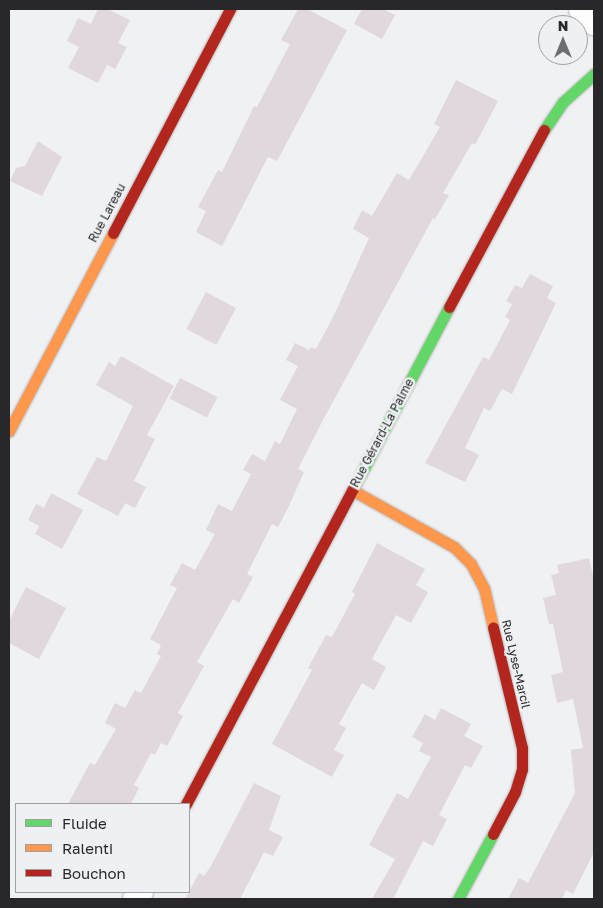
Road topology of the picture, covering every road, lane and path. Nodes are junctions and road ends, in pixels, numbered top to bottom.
1 (230, 9) edge
2 (582, 9) edge
3 (594, 22) edge
4 (594, 74) edge
5 (9, 431) edge
6 (352, 490) junction
7 (187, 803) edge
8 (458, 899) edge

1 - 5 street, Rue Lareau
2 - 3 street
4 - 6 street, Rue Gérard-La Palme
6 - 7 street, Rue Gérard-La Palme
6 - 8 street, Rue Lyse-Marcil

